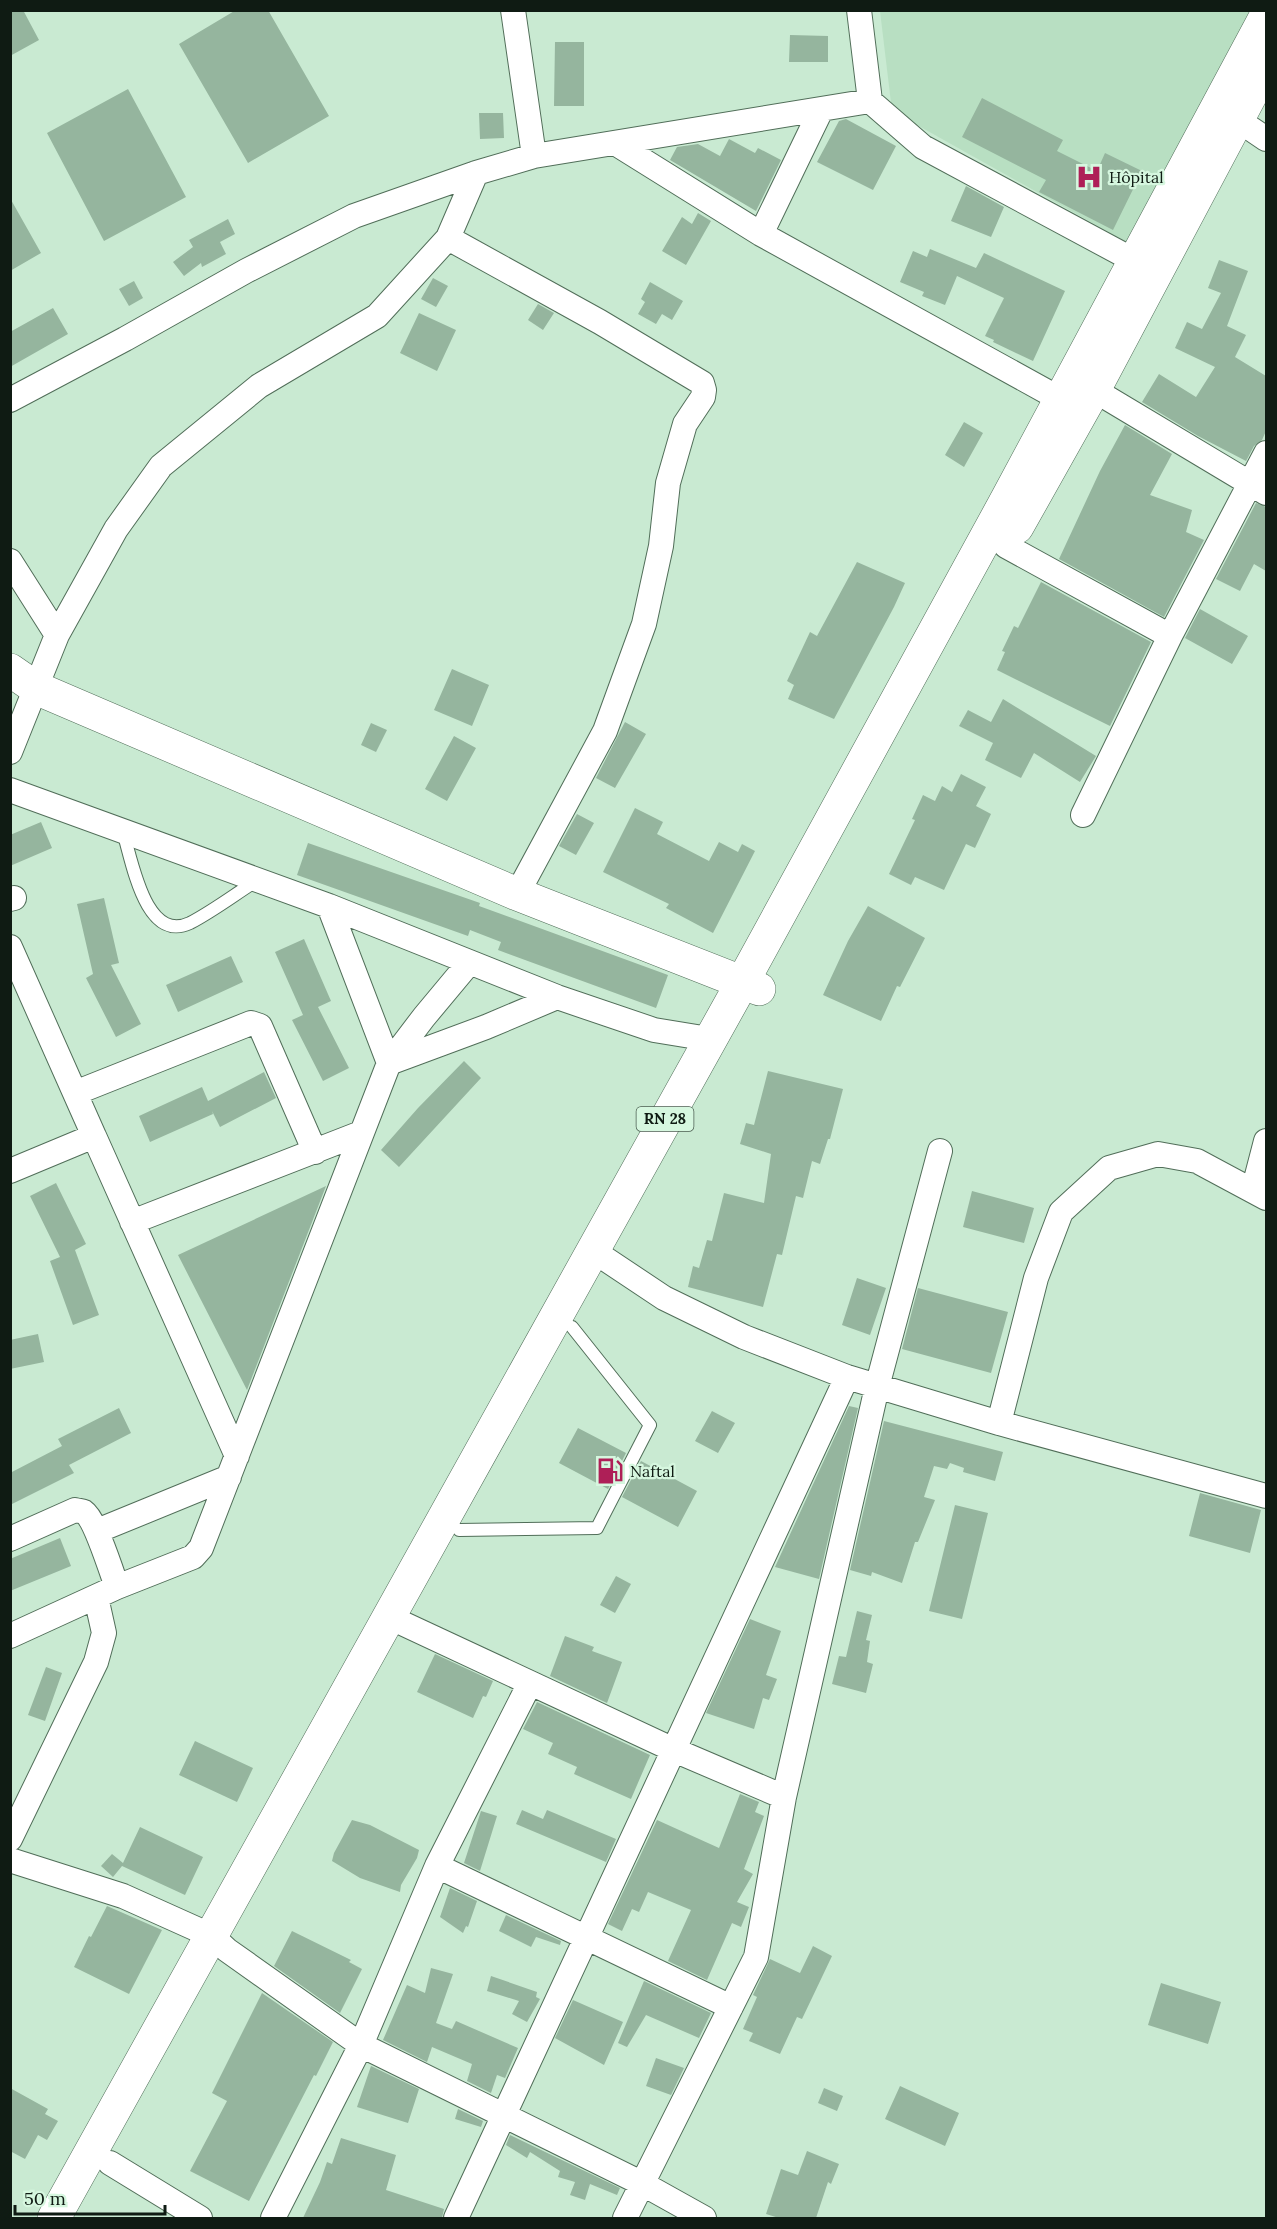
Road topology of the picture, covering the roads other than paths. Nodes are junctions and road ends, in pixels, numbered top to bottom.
1 (513, 10) edge
2 (859, 10) edge
3 (1266, 16) edge
4 (1266, 66) edge
5 (870, 101) junction
6 (821, 110) junction
7 (1238, 120) junction
8 (1266, 138) edge
9 (615, 143) junction
10 (534, 156) junction
11 (476, 173) junction
12 (761, 234) junction
13 (448, 238) junction
14 (1134, 261) junction
15 (1094, 390) junction
16 (1060, 399) junction
17 (10, 400) edge
18 (1266, 453) edge
19 (1258, 488) edge
20 (1006, 546) junction
21 (10, 561) edge
22 (57, 635) junction
23 (1170, 636) junction
24 (23, 679) edge
25 (10, 752) edge
26 (10, 790) edge
27 (1083, 815) dead end
28 (123, 831) junction
29 (256, 881) junction
30 (517, 894) junction
31 (329, 906) junction
32 (10, 947) edge
33 (469, 963) junction
34 (750, 986) junction
35 (557, 997) junction
36 (710, 1039) junction
37 (389, 1063) junction
38 (75, 1093) junction
39 (361, 1133) junction
40 (94, 1136) junction
41 (1266, 1141) edge
42 (940, 1151) dead end
43 (315, 1152) junction
44 (10, 1172) edge
45 (1260, 1195) edge
46 (132, 1222) junction
47 (600, 1255) junction
48 (572, 1327) junction
49 (847, 1377) junction
50 (877, 1387) junction
51 (999, 1423) junction
52 (233, 1467) junction
53 (1266, 1496) edge
54 (459, 1530) junction
55 (96, 1531) junction
56 (10, 1539) edge
57 (107, 1592) junction
58 (398, 1621) junction
59 (10, 1636) edge
60 (530, 1683) junction
61 (674, 1750) junction
62 (784, 1797) junction
63 (10, 1839) edge
64 (10, 1860) edge
65 (437, 1866) junction
66 (586, 1938) junction
67 (219, 1943) junction
68 (731, 2007) junction
69 (361, 2045) junction
70 (504, 2115) junction
71 (110, 2163) junction
72 (643, 2184) junction
73 (695, 2216) edge
74 (54, 2218) edge
75 (79, 2218) edge
76 (200, 2218) edge
77 (273, 2218) edge
78 (456, 2218) edge
79 (625, 2218) edge

1 - 10 street
2 - 5 street
3 - 14 main road, RN 28
4 - 7 main road, RN 28
5 - 6 street
5 - 14 street
6 - 9 street
6 - 12 street
7 - 8 street
7 - 15 main road, RN 28
9 - 10 street
9 - 12 street
10 - 11 street
11 - 13 street
11 - 17 street
12 - 16 street
13 - 22 street
13 - 30 street
14 - 16 main road, RN 28
15 - 19 street
15 - 20 main road, RN 28
16 - 34 main road, RN 28
18 - 19 street
19 - 23 street
20 - 23 street
20 - 34 main road, RN 28
21 - 22 street
22 - 24 street
23 - 27 street
24 - 25 street
24 - 30 main road
26 - 28 street
28 - 29 street
28 - 29 lane
29 - 31 street
30 - 34 main road
31 - 33 street
31 - 37 street
32 - 38 street
33 - 35 street
33 - 37 street
34 - 36 main road, RN 28
34 - 47 main road, RN 28
35 - 36 street
35 - 37 street
36 - 47 main road, RN 28
37 - 39 street
38 - 40 street
38 - 43 street
39 - 43 street
39 - 52 street
40 - 44 street
40 - 46 street
41 - 45 street
42 - 50 street
43 - 46 street
45 - 51 street
46 - 52 street
47 - 48 main road, RN 28
47 - 49 street
47 - 58 main road, RN 28
48 - 54 main road, RN 28
48 - 54 lane
49 - 50 street
49 - 61 street
50 - 51 street
50 - 62 street
51 - 53 street
52 - 55 street
52 - 57 street
54 - 58 main road, RN 28
55 - 56 street
55 - 57 street
57 - 59 street
57 - 63 street
58 - 60 street
58 - 67 main road, RN 28
60 - 61 street
60 - 65 street
61 - 62 street
61 - 66 street
62 - 68 street
64 - 67 street
65 - 66 street
65 - 69 street
66 - 68 street
66 - 70 street
67 - 69 street
67 - 71 main road, RN 28
67 - 74 main road, RN 28
68 - 72 street
69 - 70 street
69 - 77 street
70 - 72 street
70 - 78 street
71 - 75 main road, RN 28
71 - 76 street
72 - 73 street
72 - 79 street

